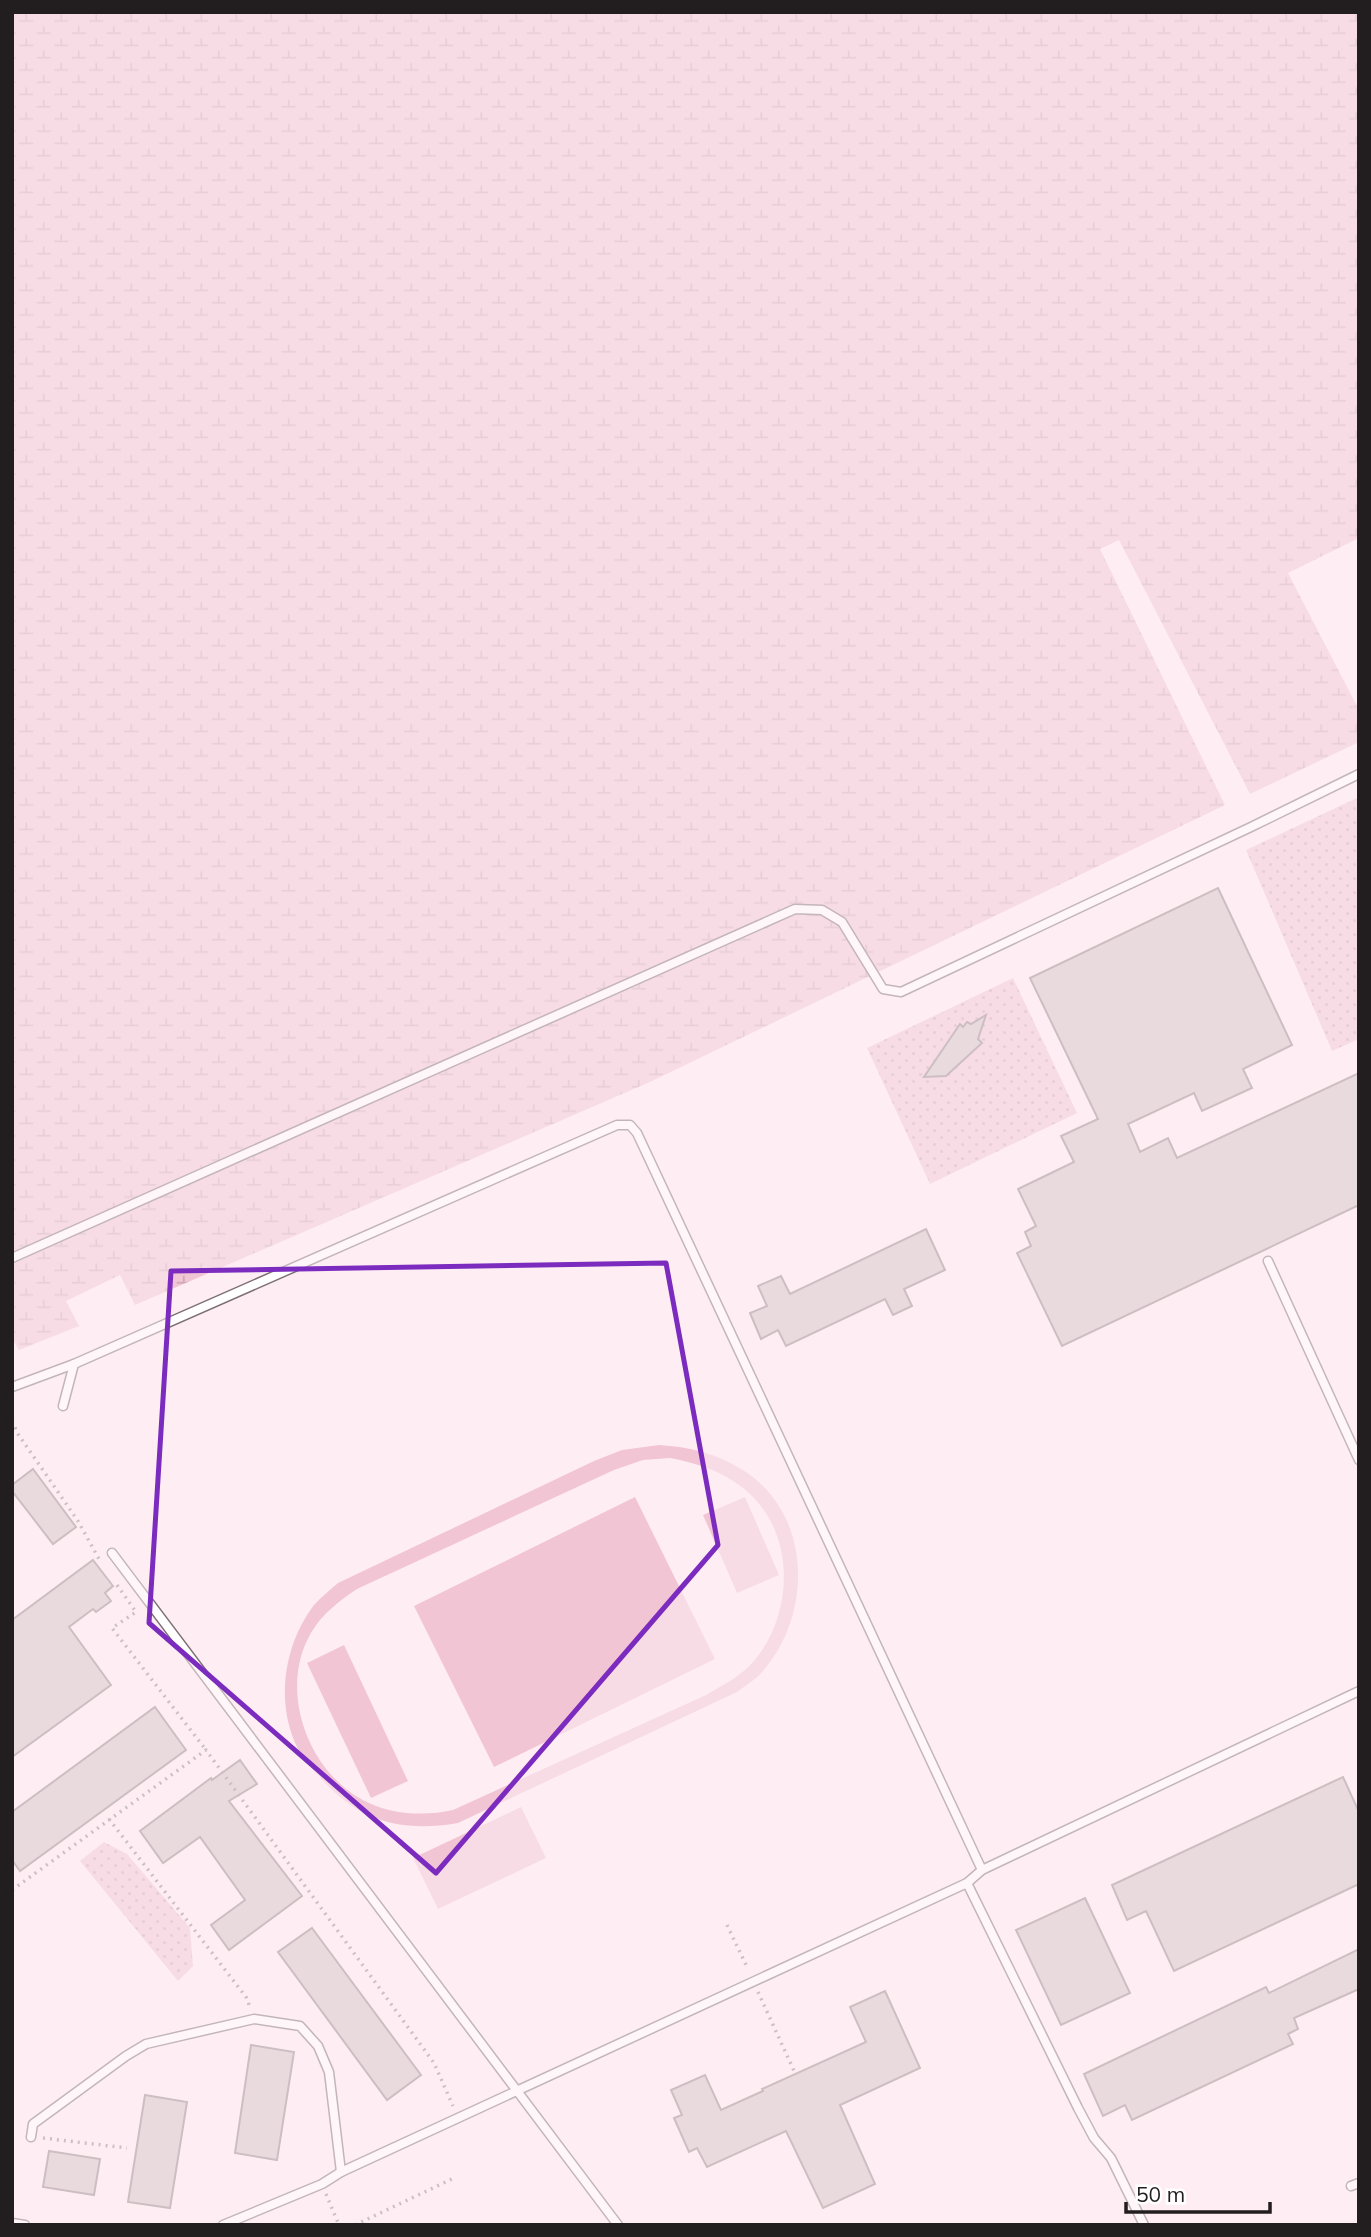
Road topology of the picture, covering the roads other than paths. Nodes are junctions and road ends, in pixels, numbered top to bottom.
1 (1359, 774) edge
2 (12, 1258) edge
3 (1268, 1261) dead end
4 (74, 1364) junction
5 (12, 1387) edge
6 (64, 1405) dead end
7 (1359, 1461) edge
8 (112, 1553) dead end
9 (1359, 1691) edge
10 (982, 1870) junction
11 (967, 1883) junction
12 (517, 2091) junction
13 (31, 2137) road end
14 (341, 2172) junction
15 (12, 2223) edge
16 (25, 2225) edge
17 (223, 2225) edge
18 (618, 2225) edge
19 (1143, 2225) edge

1 - 2 lane
3 - 7 lane
4 - 5 lane
4 - 6 lane
4 - 10 lane
8 - 12 lane
9 - 10 lane
10 - 11 lane
11 - 12 lane
11 - 19 lane
12 - 14 lane
12 - 18 lane
13 - 14 lane
14 - 17 lane
15 - 16 lane

